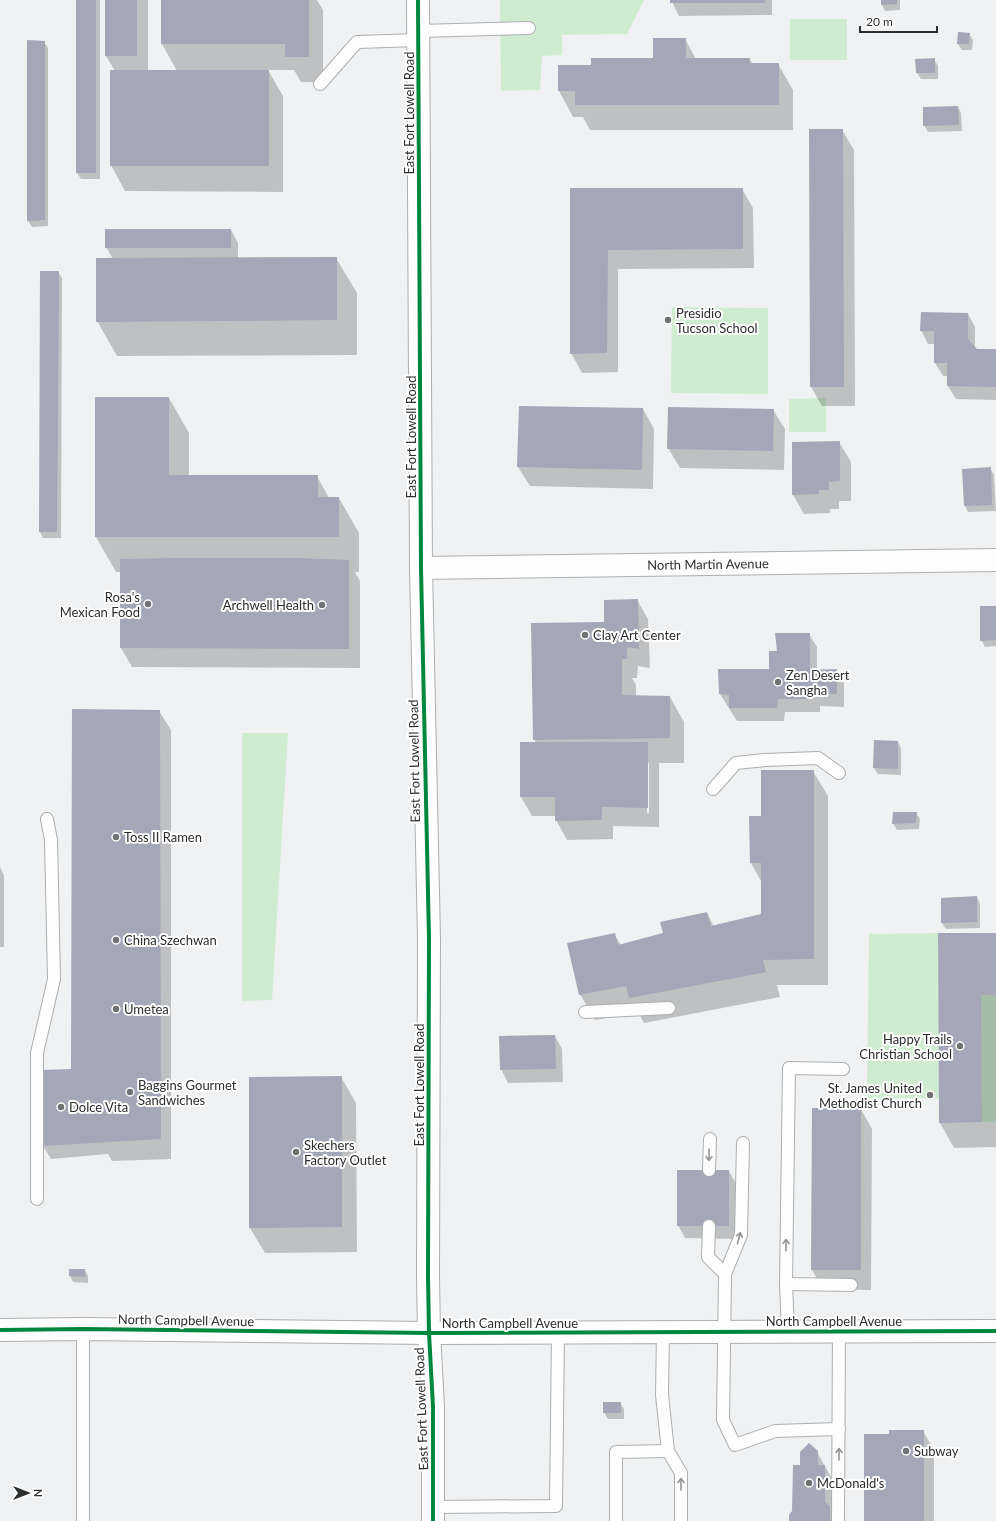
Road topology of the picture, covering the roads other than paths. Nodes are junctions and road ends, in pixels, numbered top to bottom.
1 (418, 0) edge
2 (529, 28) dead end
3 (419, 35) junction
4 (320, 84) dead end
5 (996, 560) edge
6 (421, 568) junction
7 (839, 773) dead end
8 (713, 789) dead end
9 (47, 819) dead end
10 (668, 1008) dead end
11 (585, 1012) dead end
12 (843, 1069) dead end
13 (710, 1139) dead end
14 (743, 1143) dead end
15 (709, 1170) dead end
16 (37, 1199) dead end
17 (709, 1226) dead end
18 (725, 1274) junction
19 (786, 1284) junction
20 (851, 1285) dead end
21 (83, 1329) junction
22 (0, 1330) edge
23 (788, 1331) junction
24 (839, 1331) junction
25 (996, 1331) edge
26 (662, 1332) junction
27 (723, 1332) junction
28 (429, 1333) junction
29 (558, 1333) junction
30 (839, 1429) junction
31 (668, 1451) junction
32 (433, 1514) edge
33 (83, 1521) edge
34 (616, 1521) edge
35 (681, 1521) edge
36 (838, 1521) edge

1 - 3 main road, East Fort Lowell Road
2 - 3 lane
3 - 4 lane
3 - 6 main road, East Fort Lowell Road
5 - 6 main road, North Martin Avenue
6 - 28 main road, East Fort Lowell Road
7 - 8 lane
9 - 16 lane
10 - 11 lane
19 -> 12 lane
13 -> 15 lane
18 -> 14 lane
17 - 18 lane
18 - 27 lane
19 - 20 lane
19 - 23 lane
21 - 22 main road, North Campbell Avenue
21 - 28 main road, North Campbell Avenue
21 - 33 lane
23 - 24 main road, North Campbell Avenue
23 - 27 main road, North Campbell Avenue
24 - 25 main road, North Campbell Avenue
24 - 30 lane
26 - 27 main road, North Campbell Avenue
26 - 29 main road, North Campbell Avenue
26 - 31 lane
27 - 30 lane
28 - 29 main road, North Campbell Avenue
28 - 32 main road, East Fort Lowell Road
29 - 32 lane
36 -> 30 lane
31 - 34 lane
35 -> 31 lane

